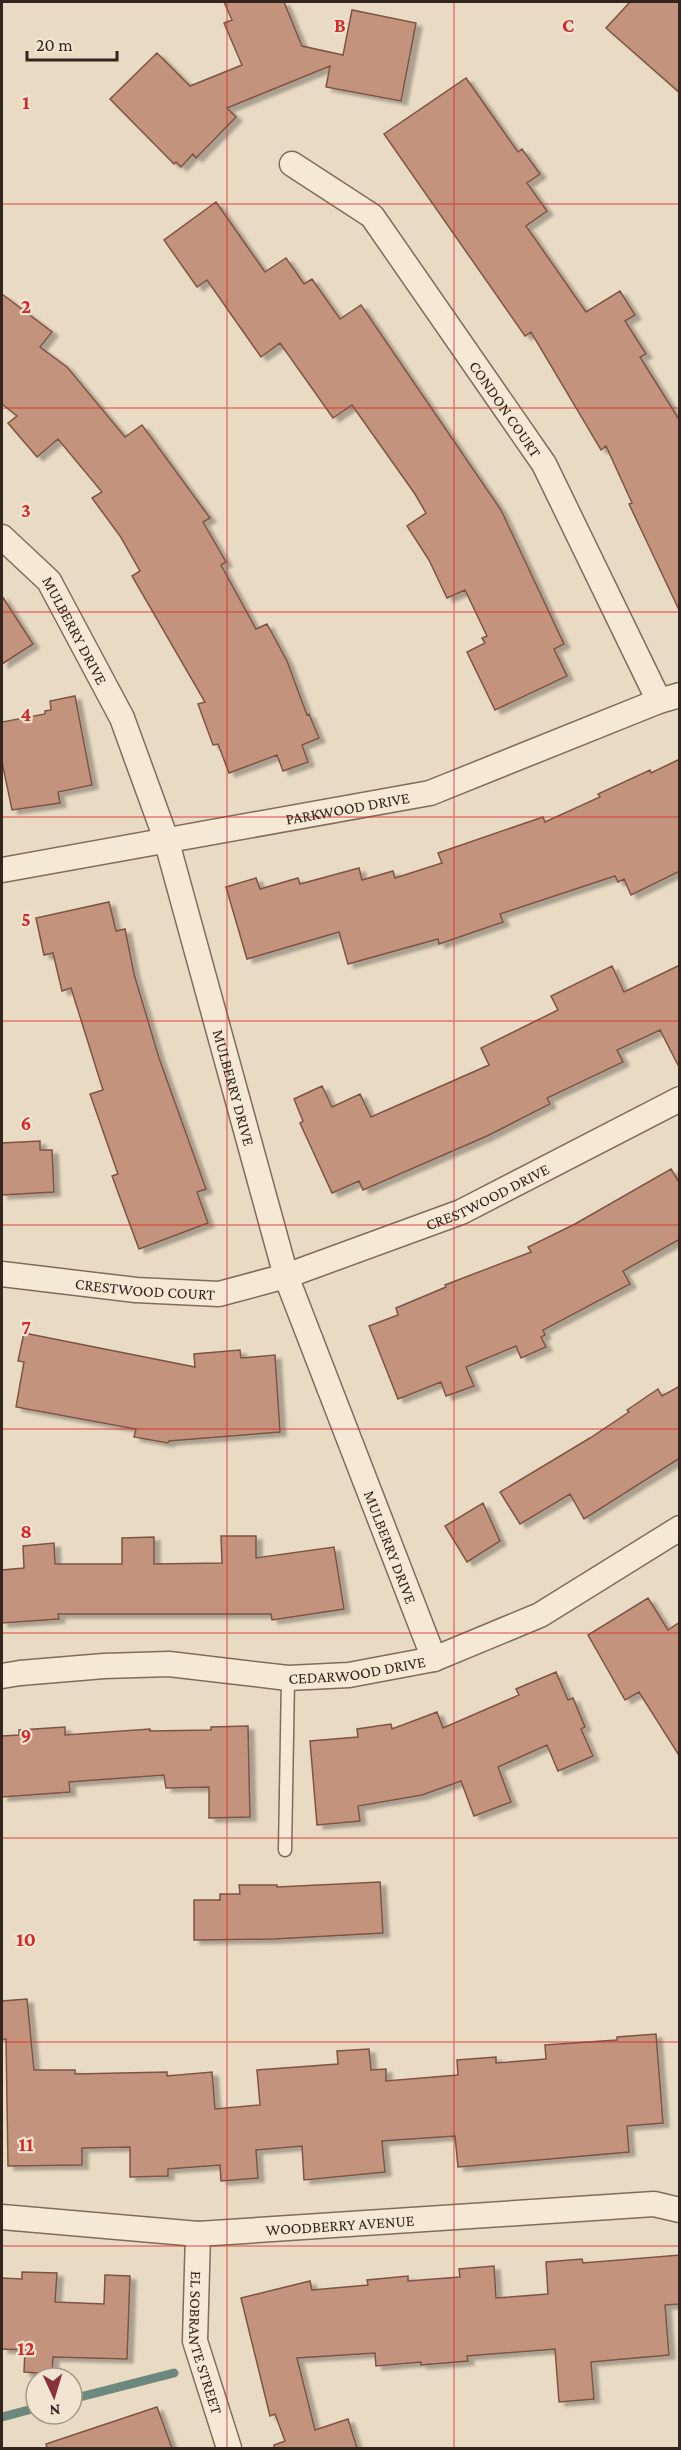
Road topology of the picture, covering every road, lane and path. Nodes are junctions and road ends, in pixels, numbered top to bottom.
1 (292, 164) dead end
2 (2, 537) edge
3 (669, 698) edge
4 (166, 839) junction
5 (2, 870) edge
6 (680, 1099) edge
7 (2, 1274) edge
8 (286, 1276) junction
9 (677, 1534) edge
10 (434, 1659) junction
11 (2, 1676) edge
12 (288, 1678) junction
13 (285, 1850) dead end
14 (680, 2210) edge
15 (2, 2217) edge
16 (198, 2234) junction
17 (229, 2448) edge

1 - 3 street, CONDON COURT
2 - 4 street, MULBERRY DRIVE
3 - 4 street, PARKWOOD DRIVE
4 - 5 street, PARKWOOD DRIVE
4 - 8 street, MULBERRY DRIVE
6 - 8 street, CRESTWOOD DRIVE
7 - 8 street, CRESTWOOD COURT
8 - 10 street, MULBERRY DRIVE
9 - 10 street, CEDARWOOD DRIVE
10 - 12 street, CEDARWOOD DRIVE
11 - 12 street, CEDARWOOD DRIVE
12 - 13 lane
14 - 16 street, WOODBERRY AVENUE
15 - 16 street, WOODBERRY AVENUE
16 - 17 street, EL SOBRANTE STREET

